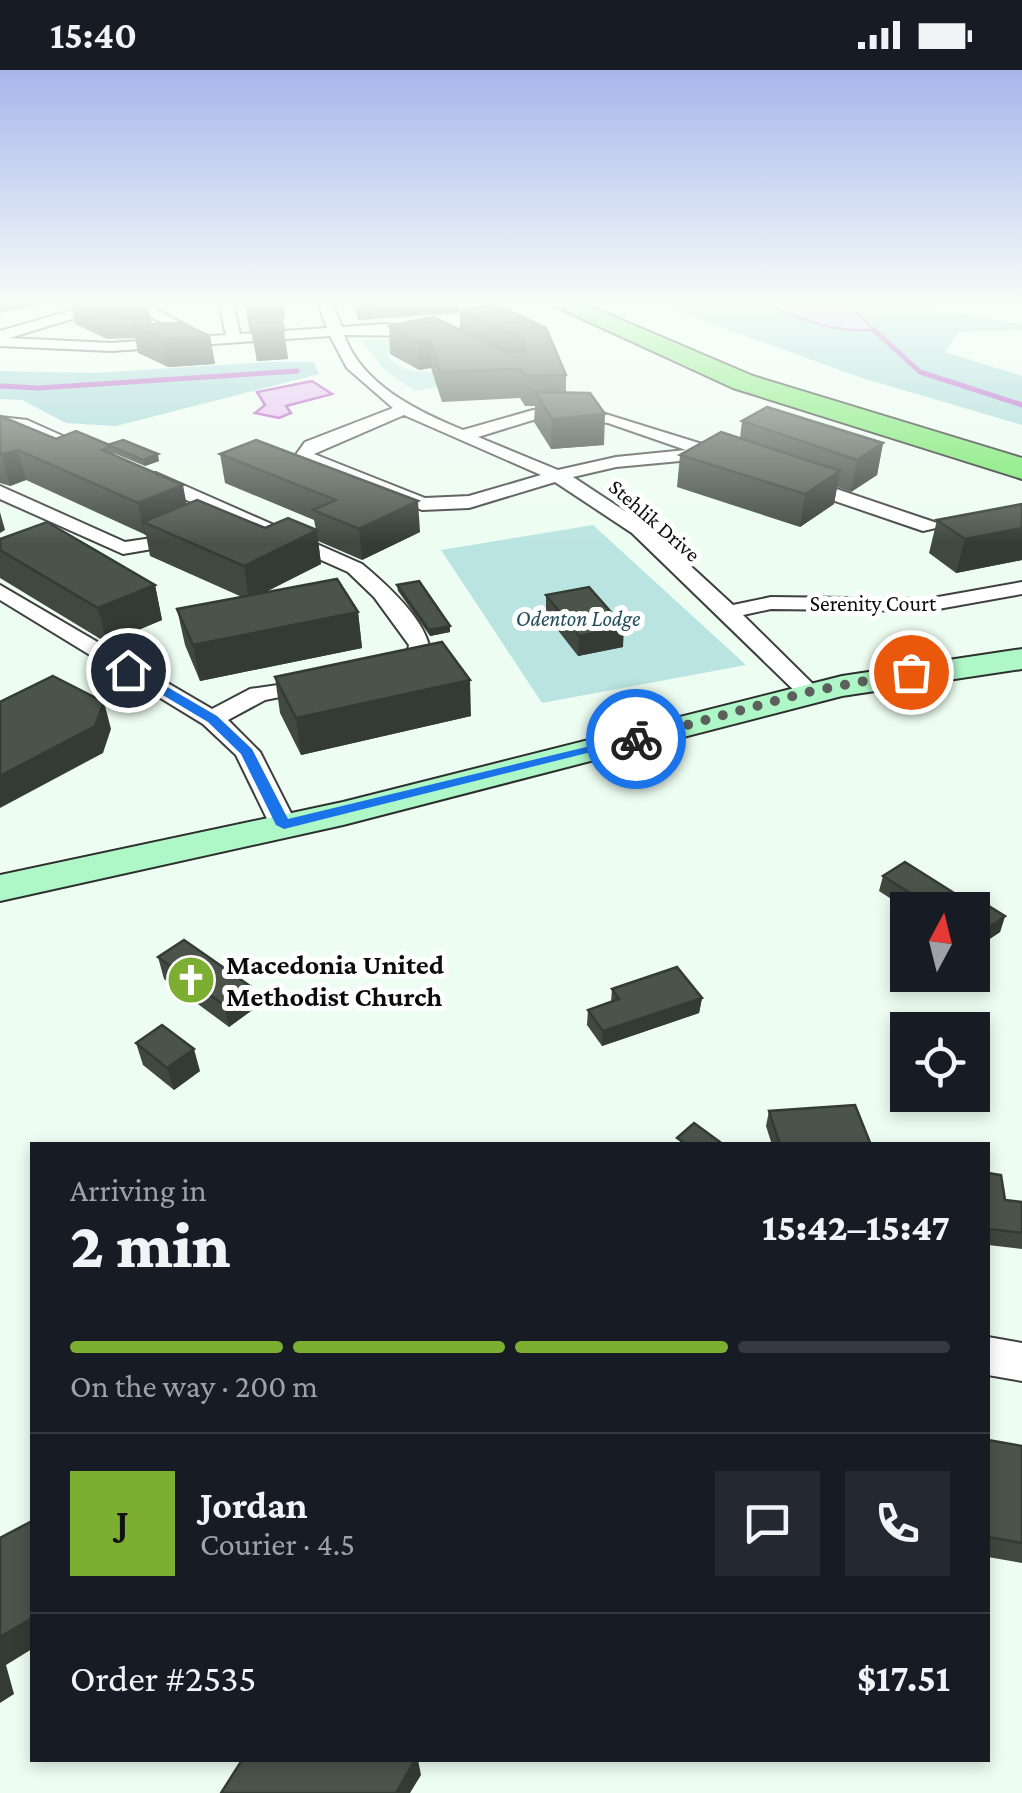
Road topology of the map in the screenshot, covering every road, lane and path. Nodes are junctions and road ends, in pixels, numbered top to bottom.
1 (376, 383) edge
2 (747, 383) edge
3 (822, 383) edge
4 (408, 408) junction
5 (0, 422) edge
6 (466, 435) junction
7 (1022, 444) edge
8 (1022, 469) edge
9 (562, 476) junction
10 (784, 478) edge
11 (0, 492) edge
12 (228, 510) junction
13 (930, 527) dead end
14 (1022, 588) edge
15 (0, 590) edge
16 (724, 612) junction
17 (1022, 659) edge
18 (367, 674) edge
19 (330, 681) edge
20 (808, 692) junction
21 (212, 719) junction
22 (284, 825) junction
23 (8, 888) edge
24 (990, 1356) edge
25 (1022, 1362) edge

1 - 4 street, Stehlik Drive
2 - 8 highway
3 - 7 highway
4 - 6 street, Stehlik Drive
4 - 9 street
5 - 12 street
6 - 9 street, Stehlik Drive
6 - 9 street
9 - 16 street, Stehlik Drive
10 - 13 street
11 - 12 street
12 - 18 street
14 - 16 street, Serenity Court
15 - 21 street
16 - 20 street, Stehlik Drive
17 - 20 main road
19 - 21 street
20 - 22 main road
21 - 22 street
22 - 23 main road
24 - 25 street

